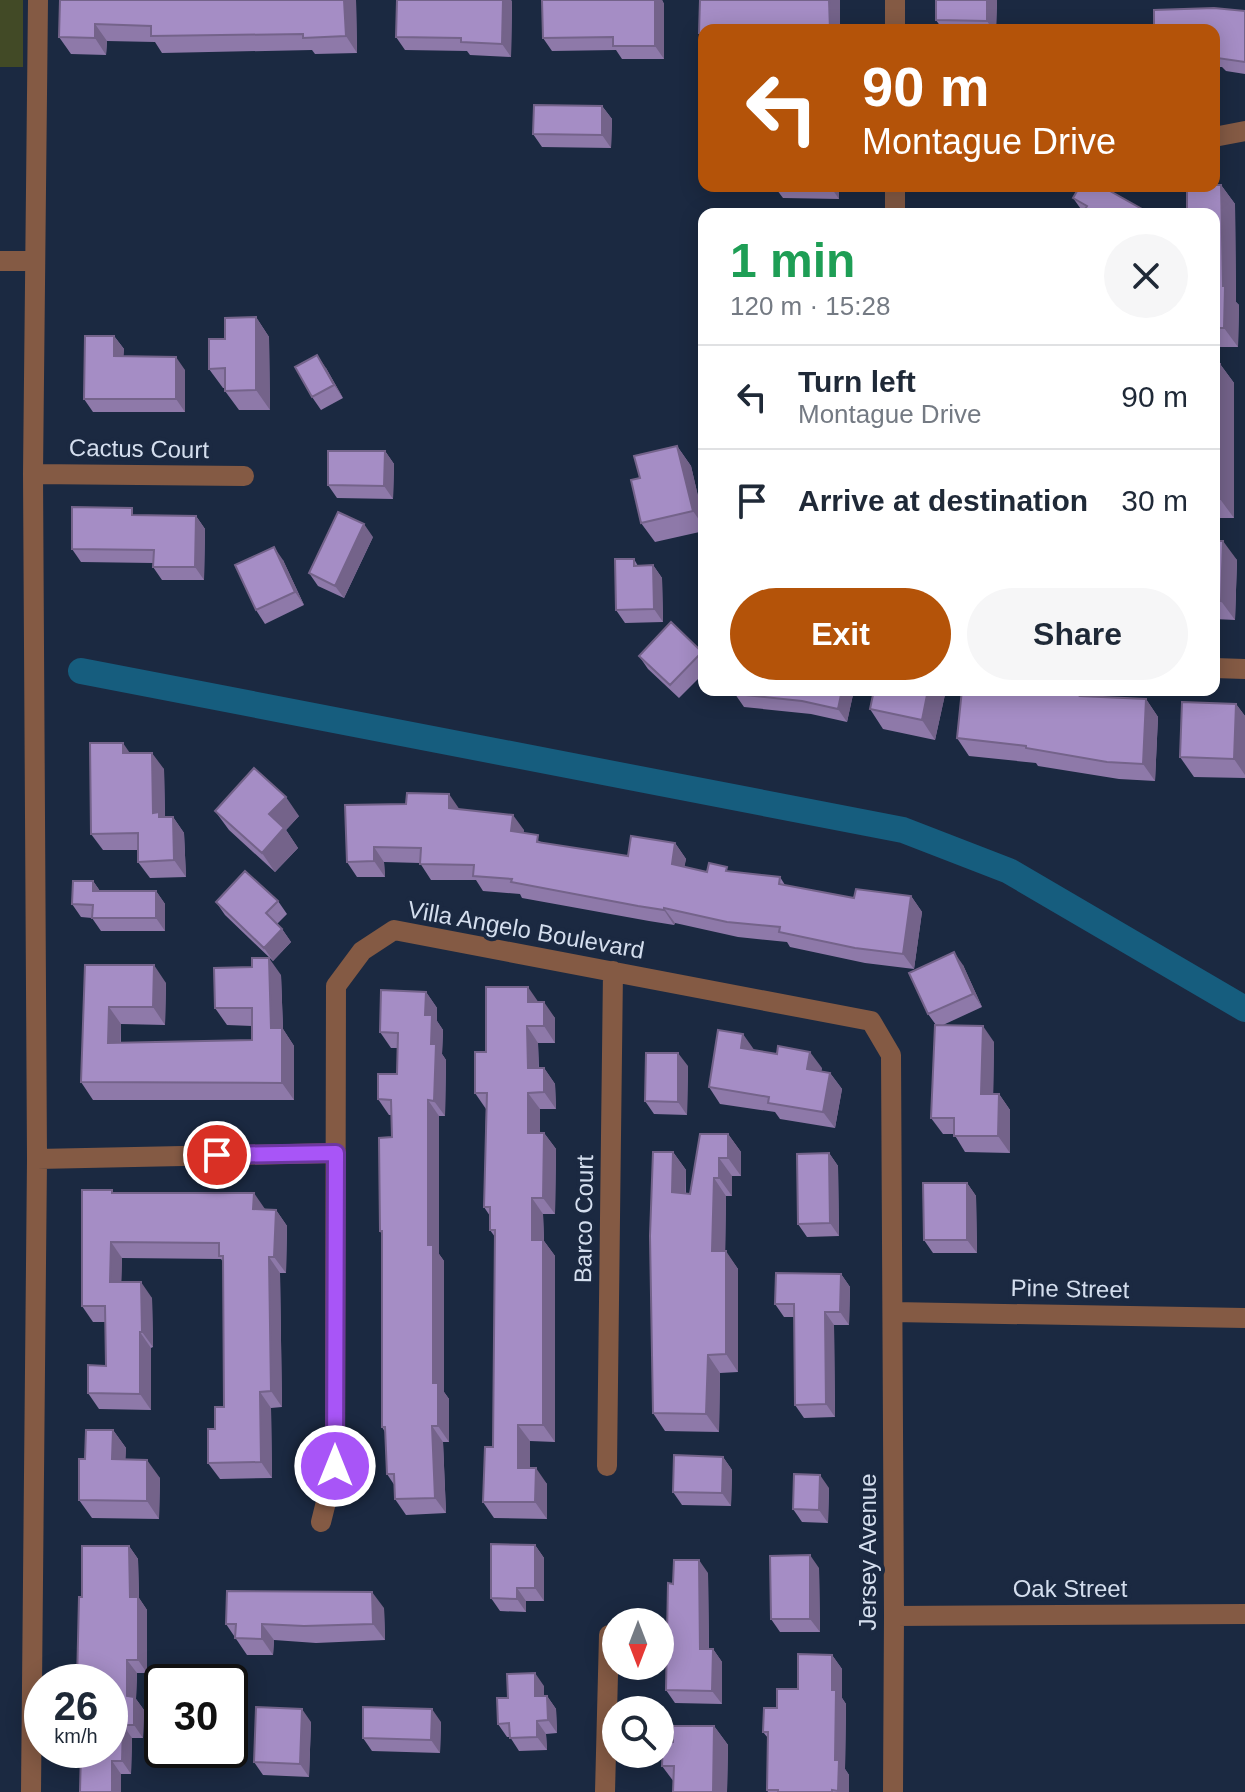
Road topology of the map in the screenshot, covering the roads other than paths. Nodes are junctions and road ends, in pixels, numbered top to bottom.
1 (38, 0) edge
2 (895, 0) edge
3 (895, 24) edge
4 (1245, 131) edge
5 (1220, 136) edge
6 (0, 261) edge
7 (35, 261) junction
8 (33, 474) junction
9 (244, 476) dead end
10 (1220, 668) edge
11 (1245, 669) edge
12 (613, 971) junction
13 (336, 1153) junction
14 (37, 1159) junction
15 (893, 1312) junction
16 (1245, 1318) edge
17 (607, 1466) dead end
18 (321, 1522) dead end
19 (1245, 1614) edge
20 (894, 1616) junction
21 (608, 1680) edge
22 (31, 1792) edge
23 (605, 1792) edge
24 (893, 1792) edge

1 - 7 street
2 - 3 street
4 - 5 street
6 - 7 street
7 - 8 street
8 - 9 street, Cactus Court
8 - 14 street
10 - 11 street
12 - 13 street, Villa Angelo Boulevard
12 - 15 street, Villa Angelo Boulevard
12 - 17 street, Barco Court
13 - 14 street
13 - 18 street, Villa Angelo Boulevard
14 - 22 street
15 - 16 street, Pine Street
15 - 20 street, Jersey Avenue
19 - 20 street, Oak Street
20 - 24 street, Jersey Avenue
21 - 23 street

